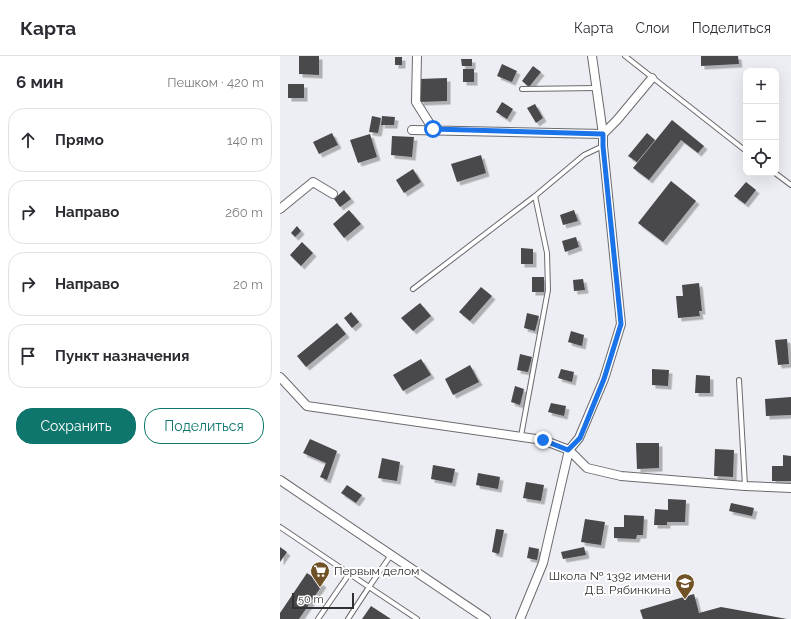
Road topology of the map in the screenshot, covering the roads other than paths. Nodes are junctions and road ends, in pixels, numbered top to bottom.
1 (417, 56) edge
2 (592, 56) edge
3 (625, 56) edge
4 (652, 78) junction
5 (596, 88) junction
6 (522, 89) dead end
7 (433, 129) junction
8 (412, 130) dead end
9 (603, 134) junction
10 (603, 146) junction
11 (743, 148) edge
12 (779, 176) edge
13 (791, 185) edge
14 (333, 194) dead end
15 (535, 196) junction
16 (280, 209) edge
17 (413, 289) dead end
18 (280, 377) edge
19 (739, 380) dead end
20 (521, 436) junction
21 (568, 450) junction
22 (280, 480) edge
23 (745, 486) junction
24 (791, 488) edge
25 (280, 527) edge
26 (391, 555) junction
27 (349, 574) junction
28 (369, 587) junction
29 (318, 619) edge
30 (348, 619) edge
31 (417, 619) edge
32 (486, 619) edge
33 (520, 619) edge

1 - 7 street
2 - 5 street
3 - 4 lane
4 - 9 street
4 - 11 lane
5 - 6 lane
5 - 9 street
7 - 8 street
7 - 9 street
9 - 10 street
10 - 15 lane
10 - 21 street
12 - 13 lane
14 - 16 street
15 - 17 lane
15 - 20 lane
18 - 20 street
19 - 23 lane
20 - 21 street
21 - 23 street
21 - 33 street
22 - 26 street
23 - 24 street
25 - 27 lane
26 - 28 lane
26 - 32 street
27 - 28 lane
27 - 29 lane
28 - 30 lane
28 - 31 lane

